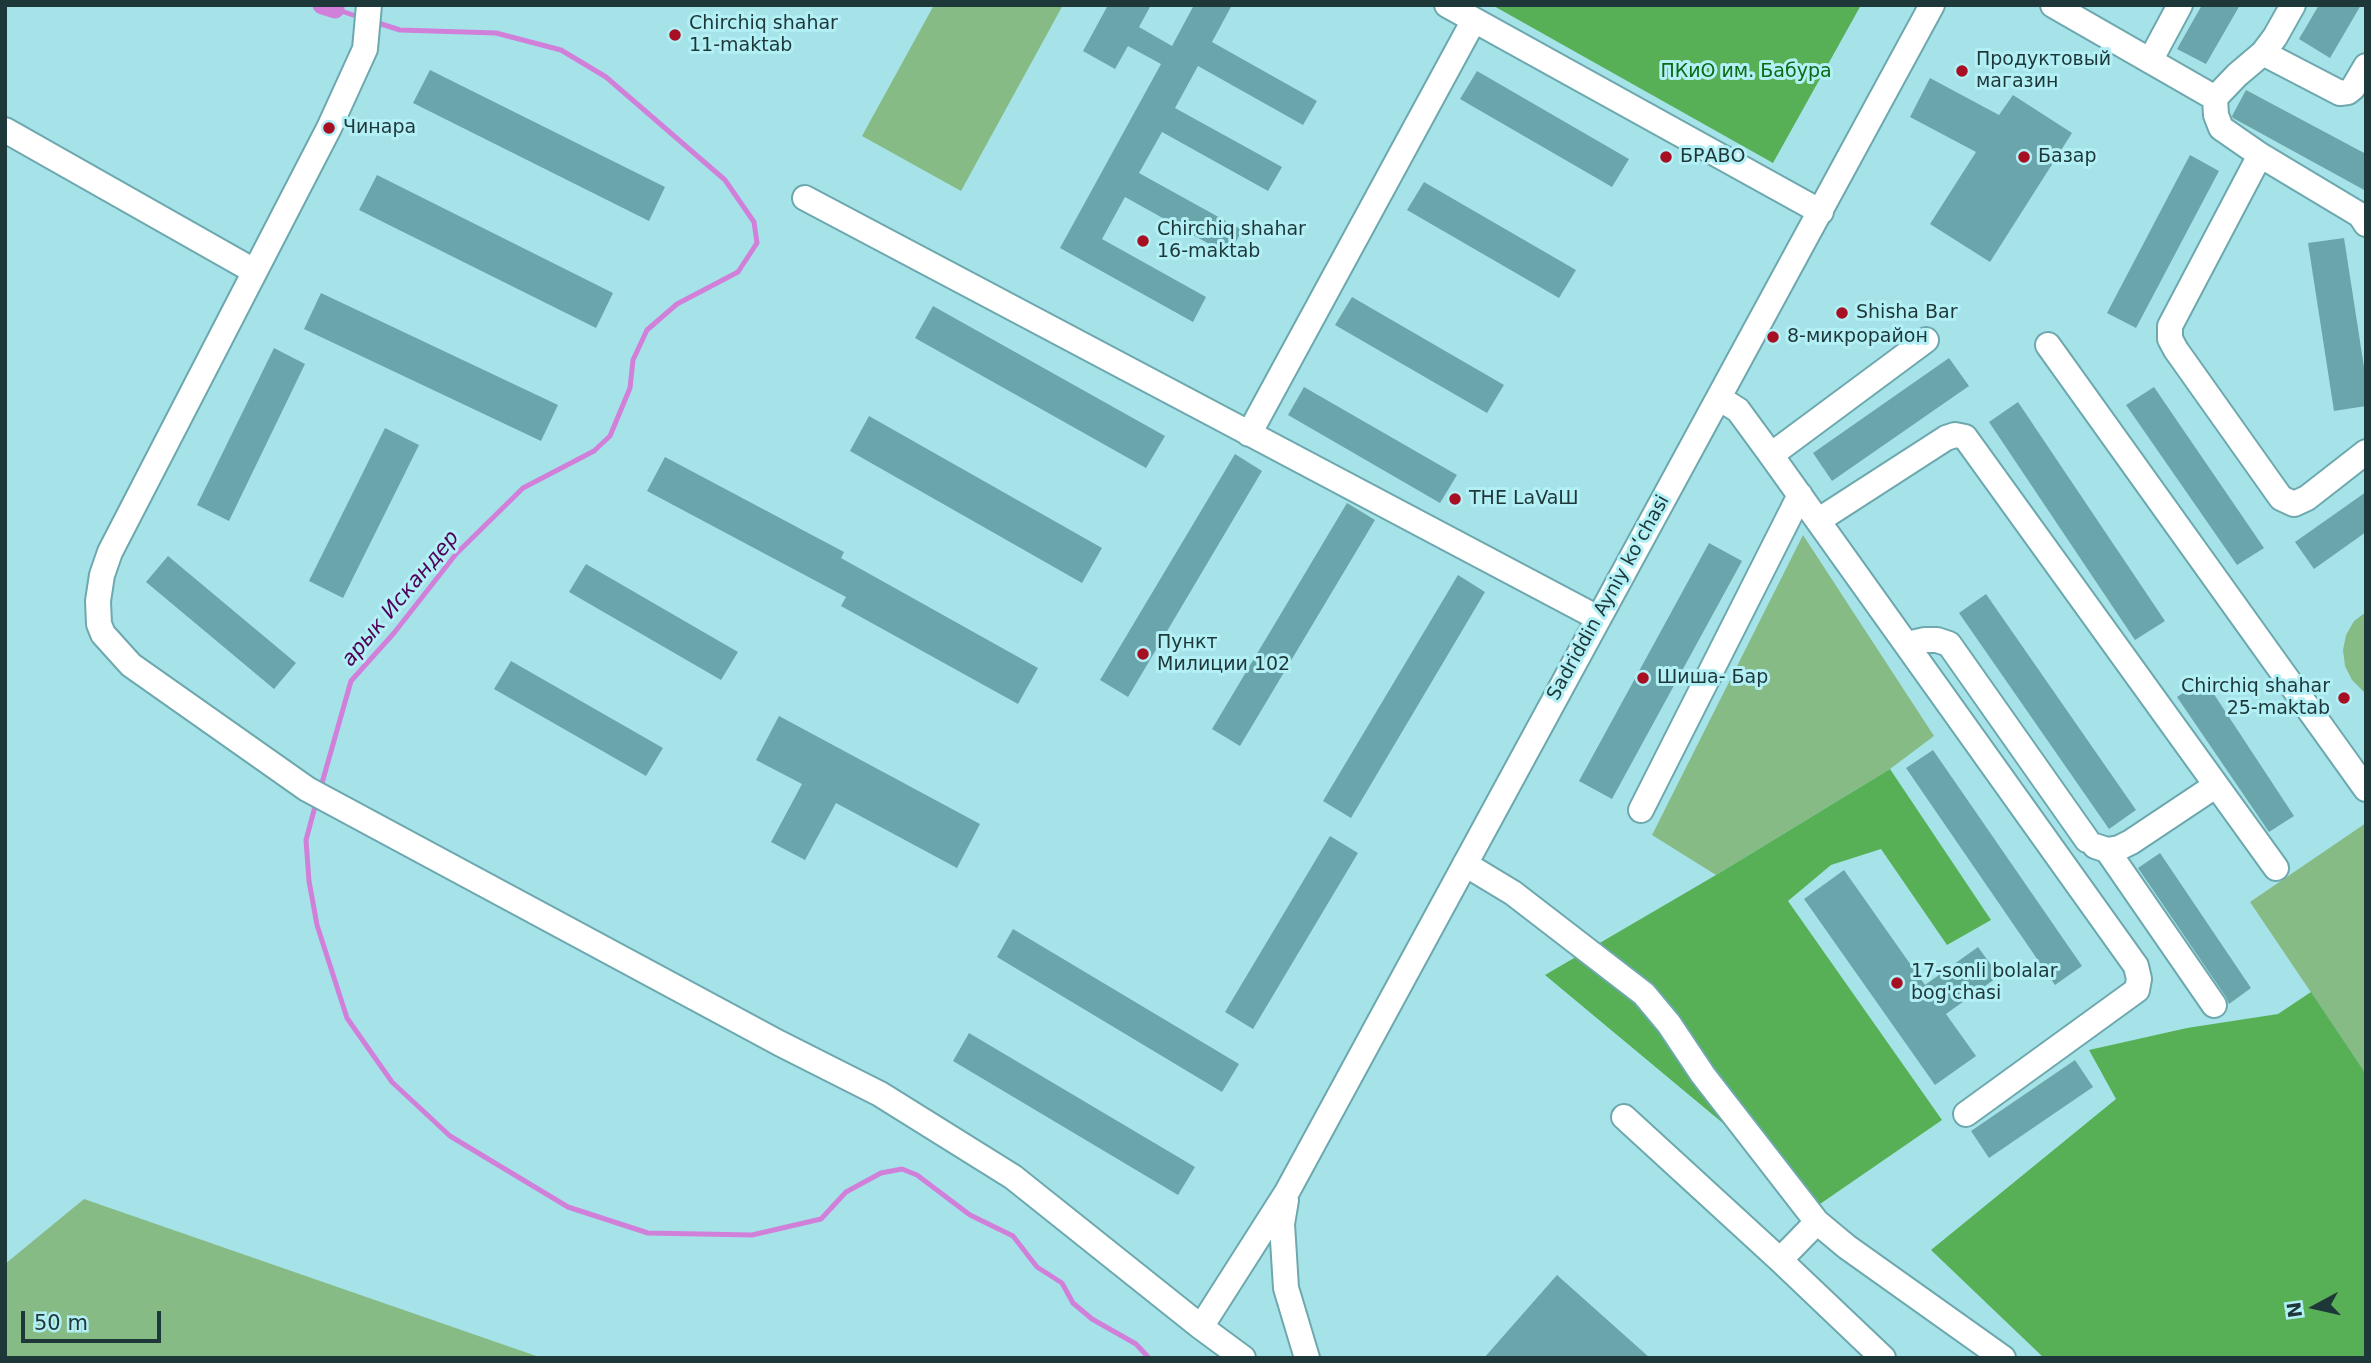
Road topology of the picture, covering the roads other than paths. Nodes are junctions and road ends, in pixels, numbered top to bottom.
1 (369, 5) edge
2 (1447, 5) edge
3 (1932, 5) edge
4 (2053, 5) edge
5 (2179, 5) edge
6 (2292, 5) edge
7 (2079, 12) edge
8 (1474, 20) junction
9 (2263, 54) junction
10 (2150, 61) junction
11 (2366, 66) edge
12 (2215, 98) junction
13 (5, 130) edge
14 (2260, 155) junction
15 (805, 198) dead end
16 (1821, 212) junction
17 (2366, 224) edge
18 (254, 271) junction
19 (1926, 340) dead end
20 (2048, 345) dead end
21 (1719, 398) junction
22 (1249, 434) junction
23 (2366, 452) edge
24 (1771, 455) junction
25 (1800, 495) junction
26 (1819, 520) junction
27 (1598, 618) junction
28 (1907, 644) junction
29 (2215, 786) junction
30 (2366, 789) edge
31 (1641, 810) dead end
32 (2097, 845) junction
33 (2060, 859) junction
34 (1465, 864) junction
35 (2276, 868) dead end
36 (2214, 1005) dead end
37 (1966, 1114) dead end
38 (1624, 1117) dead end
39 (1287, 1192) junction
40 (1817, 1222) junction
41 (1780, 1260) junction
42 (1201, 1327) junction
43 (1243, 1358) edge
44 (1307, 1358) edge
45 (1883, 1358) edge
46 (2003, 1358) edge

1 - 18 street
2 - 8 street
3 - 16 street, Sadriddin Ayniy ko‘chasi
4 - 7 street
5 - 10 street
6 - 9 street
7 - 10 street
8 - 16 street
8 - 22 street
9 - 11 street
9 - 12 street
10 - 12 street
12 - 14 street
13 - 18 street
14 - 17 street
14 - 23 street
15 - 22 street
16 - 21 street, Sadriddin Ayniy ko‘chasi
18 - 42 street
19 - 24 street
20 - 30 street
21 - 24 street
21 - 27 street, Sadriddin Ayniy ko‘chasi
22 - 27 street
24 - 25 street
25 - 26 street
25 - 31 street
26 - 28 street
26 - 29 street
27 - 34 street, Sadriddin Ayniy ko‘chasi
28 - 32 street
28 - 33 street
29 - 32 street
29 - 35 street
32 - 33 street
32 - 36 street
33 - 37 street
34 - 39 street, Sadriddin Ayniy ko‘chasi
34 - 40 street
38 - 41 street
39 - 42 street, Sadriddin Ayniy ko‘chasi
39 - 44 street
40 - 41 street
40 - 46 street
41 - 45 street
42 - 43 street

